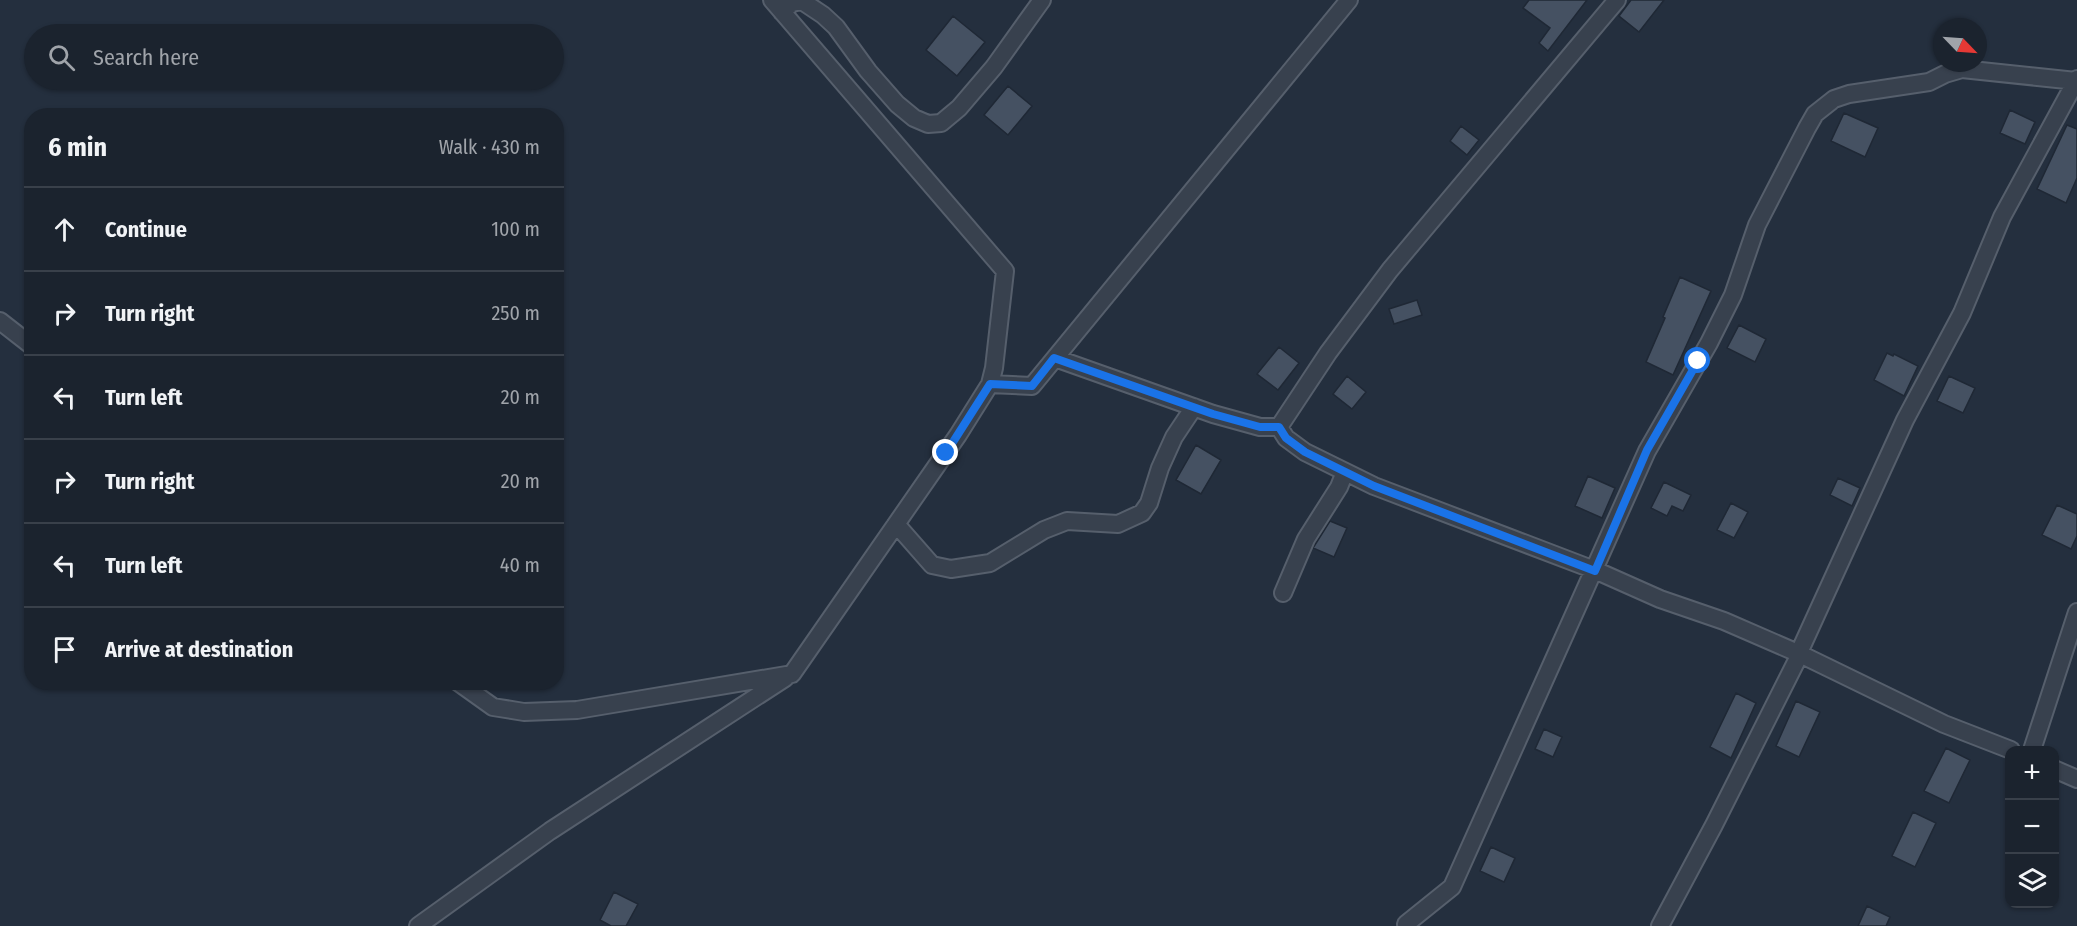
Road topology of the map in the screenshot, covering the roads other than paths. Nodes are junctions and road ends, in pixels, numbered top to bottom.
1 (1042, 0) edge
2 (1349, 0) edge
3 (1617, 0) edge
4 (777, 6) edge
5 (2077, 80) edge
6 (0, 321) edge
7 (24, 340) edge
8 (1054, 358) junction
9 (990, 384) junction
10 (1194, 407) junction
11 (1279, 427) junction
12 (1345, 472) junction
13 (896, 524) junction
14 (1595, 571) junction
15 (1283, 593) dead end
16 (2077, 612) edge
17 (1799, 656) junction
18 (792, 674) junction
19 (469, 690) edge
20 (2033, 746) edge
21 (2005, 748) edge
22 (2059, 771) edge
23 (2077, 779) edge
24 (1406, 924) dead end
25 (418, 926) edge
26 (1660, 926) edge

1 - 4 street
2 - 8 street
3 - 11 street
4 - 9 street
5 - 14 street
5 - 17 street
6 - 7 street
8 - 9 street
8 - 10 street
9 - 13 street
10 - 11 street
10 - 13 street
11 - 12 street
12 - 14 street
12 - 15 street
13 - 18 street
14 - 17 street
14 - 24 street
16 - 20 street
17 - 21 street
17 - 26 street
18 - 19 street
18 - 25 street
22 - 23 street

